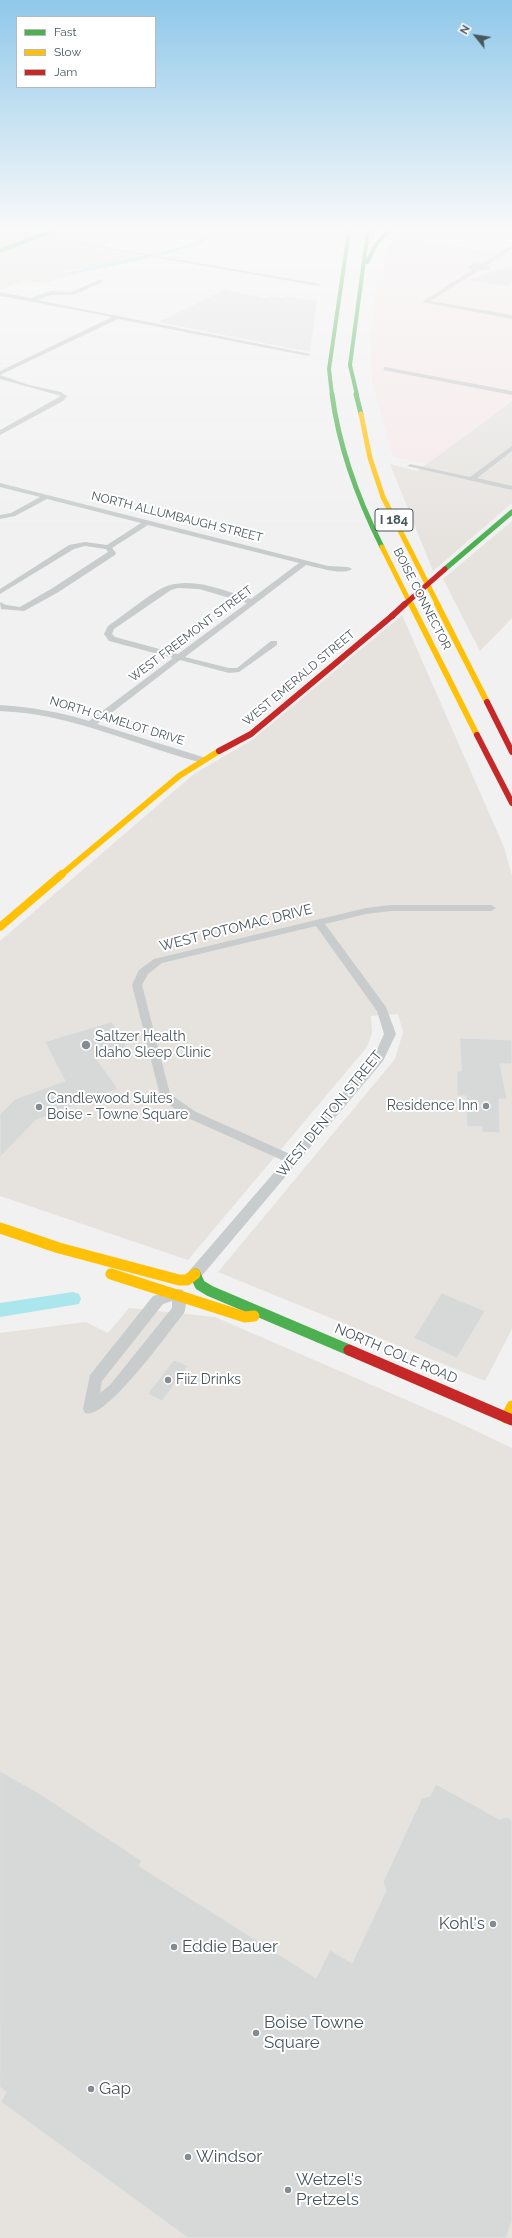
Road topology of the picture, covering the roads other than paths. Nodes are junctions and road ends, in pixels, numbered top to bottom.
1 (78, 335) edge
2 (212, 335) edge
3 (333, 335) edge
4 (354, 335) edge
5 (308, 354) dead end
6 (385, 369) dead end
7 (0, 373) edge
8 (0, 377) edge
9 (512, 393) edge
10 (0, 433) edge
11 (512, 448) edge
12 (410, 466) dead end
13 (472, 479) junction
14 (0, 485) edge
15 (512, 488) edge
16 (45, 496) junction
17 (512, 512) edge
18 (0, 517) edge
19 (147, 522) junction
20 (108, 546) junction
21 (305, 562) junction
22 (348, 569) dead end
23 (0, 592) edge
24 (253, 602) junction
25 (0, 604) edge
26 (274, 642) dead end
27 (180, 658) junction
28 (0, 708) edge
29 (91, 724) junction
30 (512, 752) edge
31 (203, 760) junction
32 (501, 781) junction
33 (512, 803) edge
34 (512, 816) edge
35 (491, 908) dead end
36 (319, 923) junction
37 (0, 926) edge
38 (293, 1160) junction
39 (0, 1228) edge
40 (86, 1255) junction
41 (195, 1274) junction
42 (215, 1282) dead end
43 (178, 1294) junction
44 (256, 1299) dead end
45 (269, 1314) junction
46 (512, 1406) edge
47 (509, 1419) edge

1 - 7 street
2 - 5 street
3 - 32 main road, BOISE CONNECTOR / I 184
4 - 30 main road, BOISE CONNECTOR / I 184
6 - 9 street
8 - 10 street
11 - 13 street
12 - 13 street
13 - 15 street
14 - 16 street, NORTH ALLUMBAUGH STREET
16 - 18 street
16 - 19 street, NORTH ALLUMBAUGH STREET
17 - 31 main road, WEST EMERALD STREET, bridge
19 - 20 street
19 - 21 street, NORTH ALLUMBAUGH STREET
20 - 23 street
20 - 25 street
21 - 22 street, NORTH ALLUMBAUGH STREET
21 - 24 street, WEST FREEMONT STREET
24 - 27 street, WEST FREEMONT STREET
24 - 27 street
26 - 27 street
27 - 29 street, WEST FREEMONT STREET
28 - 29 street, NORTH CAMELOT DRIVE
29 - 31 street, NORTH CAMELOT DRIVE
31 - 37 main road, WEST EMERALD STREET
32 - 33 main road, BOISE CONNECTOR / I 184
32 - 34 main road
35 - 36 street, WEST POTOMAC DRIVE
36 - 38 street, WEST DENTON STREET
36 - 38 street, WEST POTOMAC DRIVE
38 - 41 street, WEST DENTON STREET
39 - 40 main road
40 - 41 main road
40 - 43 main road
41 - 42 main road
41 - 45 main road
43 - 43 street
43 - 45 main road
44 - 45 main road, NORTH COLE ROAD
45 - 47 main road, NORTH COLE ROAD
46 - 47 main road

